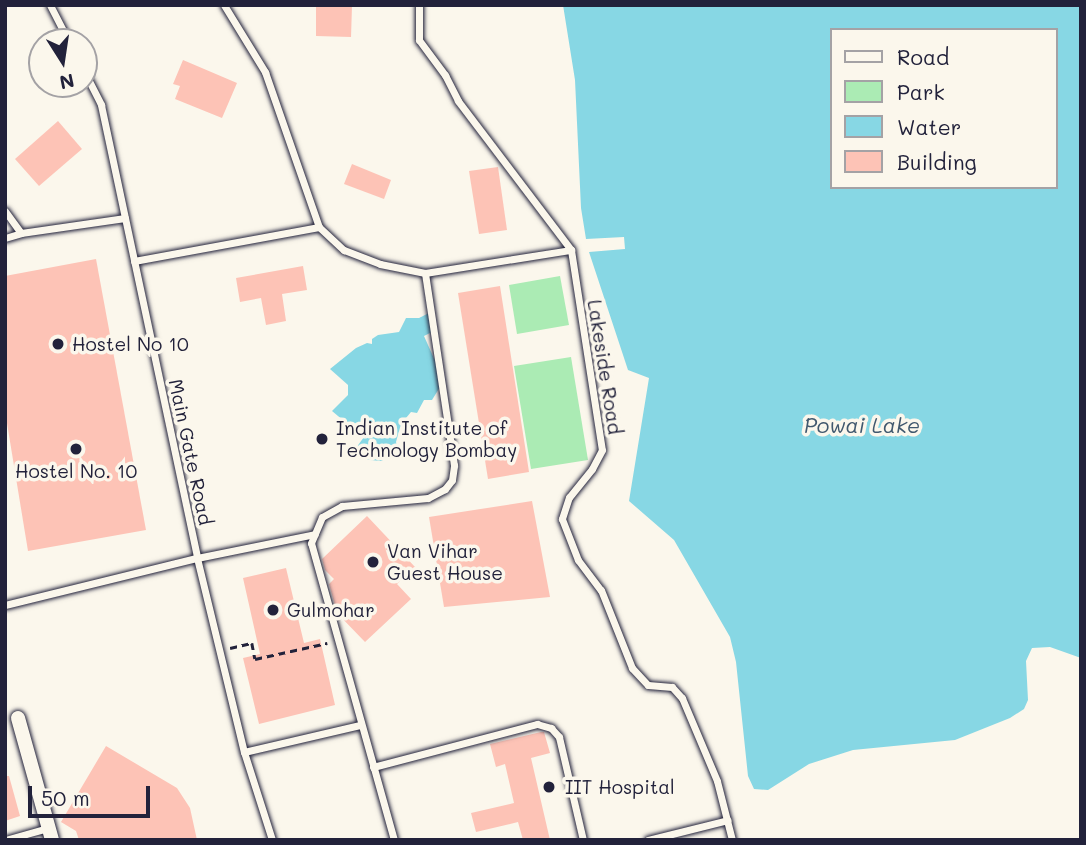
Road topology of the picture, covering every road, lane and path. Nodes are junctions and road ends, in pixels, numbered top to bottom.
1 (50, 5) edge
2 (224, 5) edge
3 (419, 5) edge
4 (62, 28) edge
5 (98, 97) edge
6 (5, 211) edge
7 (125, 218) junction
8 (319, 227) junction
9 (21, 233) junction
10 (5, 238) edge
11 (570, 250) junction
12 (134, 261) junction
13 (425, 273) junction
14 (315, 534) junction
15 (197, 558) junction
16 (5, 605) edge
17 (337, 641) junction
18 (219, 650) junction
19 (12, 716) edge
20 (360, 725) junction
21 (244, 752) junction
22 (373, 767) junction
23 (728, 820) junction
24 (51, 834) edge
25 (5, 840) edge
26 (272, 840) edge
27 (394, 840) edge
28 (583, 840) edge
29 (648, 840) edge
30 (732, 840) edge

1 - 4 lane
2 - 8 lane
3 - 11 lane, Lakeside Road
5 - 7 lane, Main Gate Road
6 - 9 lane
7 - 9 lane
7 - 12 lane, Main Gate Road
8 - 12 lane
8 - 13 lane
9 - 10 lane
11 - 13 lane
11 - 23 lane, Lakeside Road
12 - 15 lane, Main Gate Road
13 - 14 lane
14 - 15 lane
14 - 17 lane
15 - 16 lane
15 - 18 lane, Main Gate Road
17 - 18 path
17 - 20 lane
18 - 21 lane, Main Gate Road
19 - 24 street
20 - 21 lane
20 - 22 lane
21 - 26 lane, Main Gate Road
22 - 27 lane
22 - 28 lane
23 - 29 lane
23 - 30 lane, Lakeside Road
24 - 25 lane

